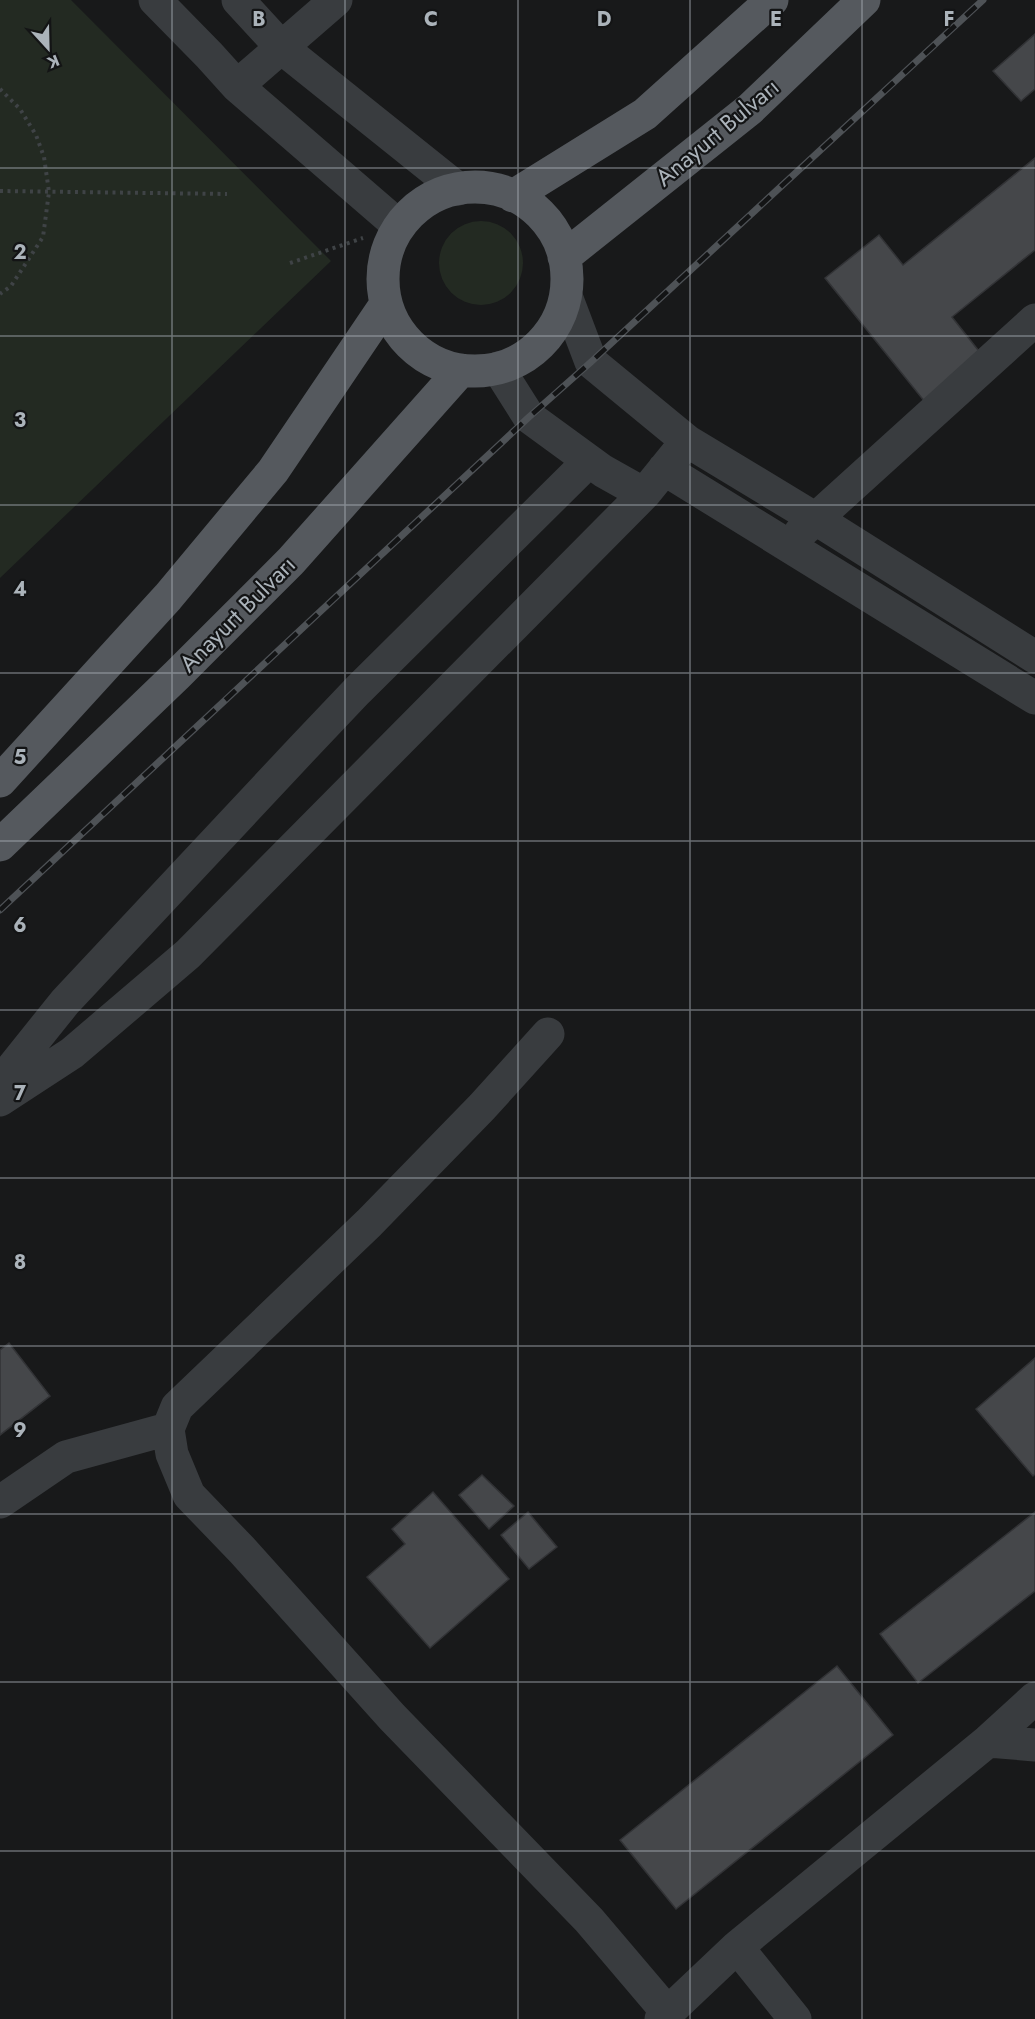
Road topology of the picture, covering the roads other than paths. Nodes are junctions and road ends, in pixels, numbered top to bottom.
1 (155, 0) edge
2 (238, 0) edge
3 (336, 0) edge
4 (772, 0) edge
5 (864, 0) edge
6 (282, 48) junction
7 (237, 86) junction
8 (458, 189) junction
9 (513, 196) junction
10 (399, 226) junction
11 (564, 257) junction
12 (566, 296) junction
13 (386, 304) junction
14 (1035, 320) edge
15 (498, 368) junction
16 (461, 370) junction
17 (687, 441) junction
18 (589, 461) junction
19 (654, 482) junction
20 (816, 519) junction
21 (788, 545) junction
22 (1035, 657) edge
23 (1035, 698) edge
24 (0, 781) edge
25 (0, 845) edge
26 (548, 1034) dead end
27 (0, 1083) edge
28 (0, 1100) edge
29 (168, 1429) junction
30 (0, 1502) edge
31 (1035, 1698) edge
32 (988, 1741) junction
33 (1035, 1745) edge
34 (737, 1947) junction
35 (665, 2016) edge
36 (795, 2019) edge

1 - 7 street
2 - 6 street
3 - 6 street
4 - 9 main road
5 - 11 main road, Anayurt Bulvarı
6 - 7 street
6 - 8 street
7 - 10 street
8 - 9 main road
8 - 10 main road
9 - 11 main road
10 - 13 main road
11 - 12 main road
12 - 15 main road
12 - 17 street
13 - 16 main road
13 - 24 main road
14 - 20 street
15 - 16 main road
15 - 18 street
16 - 25 main road, Anayurt Bulvarı
17 - 19 street
17 - 20 street
18 - 19 street
18 - 27 street
19 - 21 street
19 - 28 street
20 - 21 street
20 - 22 street
21 - 23 street
26 - 29 street
29 - 30 street
29 - 35 street
31 - 32 street
32 - 33 street
32 - 34 street
34 - 35 street
34 - 36 street

